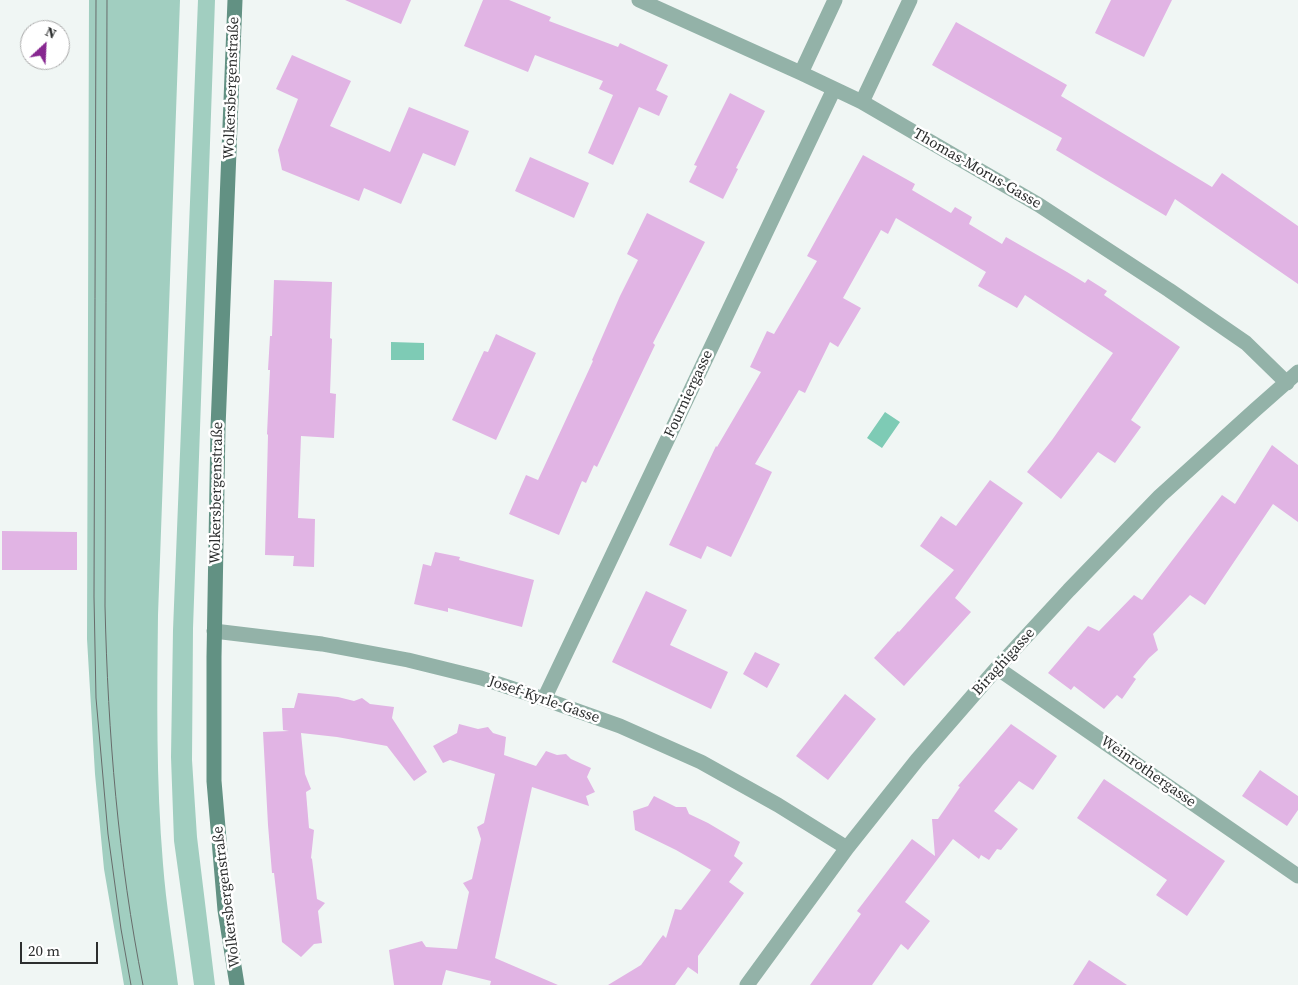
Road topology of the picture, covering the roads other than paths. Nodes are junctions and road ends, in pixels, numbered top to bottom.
1 (235, 0) edge
2 (639, 0) edge
3 (836, 0) edge
4 (910, 0) edge
5 (801, 73) junction
6 (834, 89) junction
7 (862, 102) junction
8 (1298, 372) edge
9 (1287, 383) junction
10 (214, 631) junction
11 (997, 668) junction
12 (544, 699) junction
13 (847, 848) junction
14 (1298, 876) edge
15 (237, 985) edge
16 (747, 985) edge

1 - 10 street, Wolkersbergenstraße
2 - 5 street, Thomas-Morus-Gasse
3 - 5 street
4 - 7 street
5 - 6 street, Thomas-Morus-Gasse
6 - 7 street, Thomas-Morus-Gasse
6 - 12 street, Fourniergasse
7 - 9 street, Thomas-Morus-Gasse
8 - 9 street, Biraghigasse
9 - 11 street, Biraghigasse
10 - 12 street, Josef-Kyrle-Gasse
10 - 15 street, Wolkersbergenstraße
11 - 13 street, Biraghigasse
11 - 14 street, Weinrothergasse
12 - 13 street, Josef-Kyrle-Gasse
13 - 16 street, Biraghigasse

